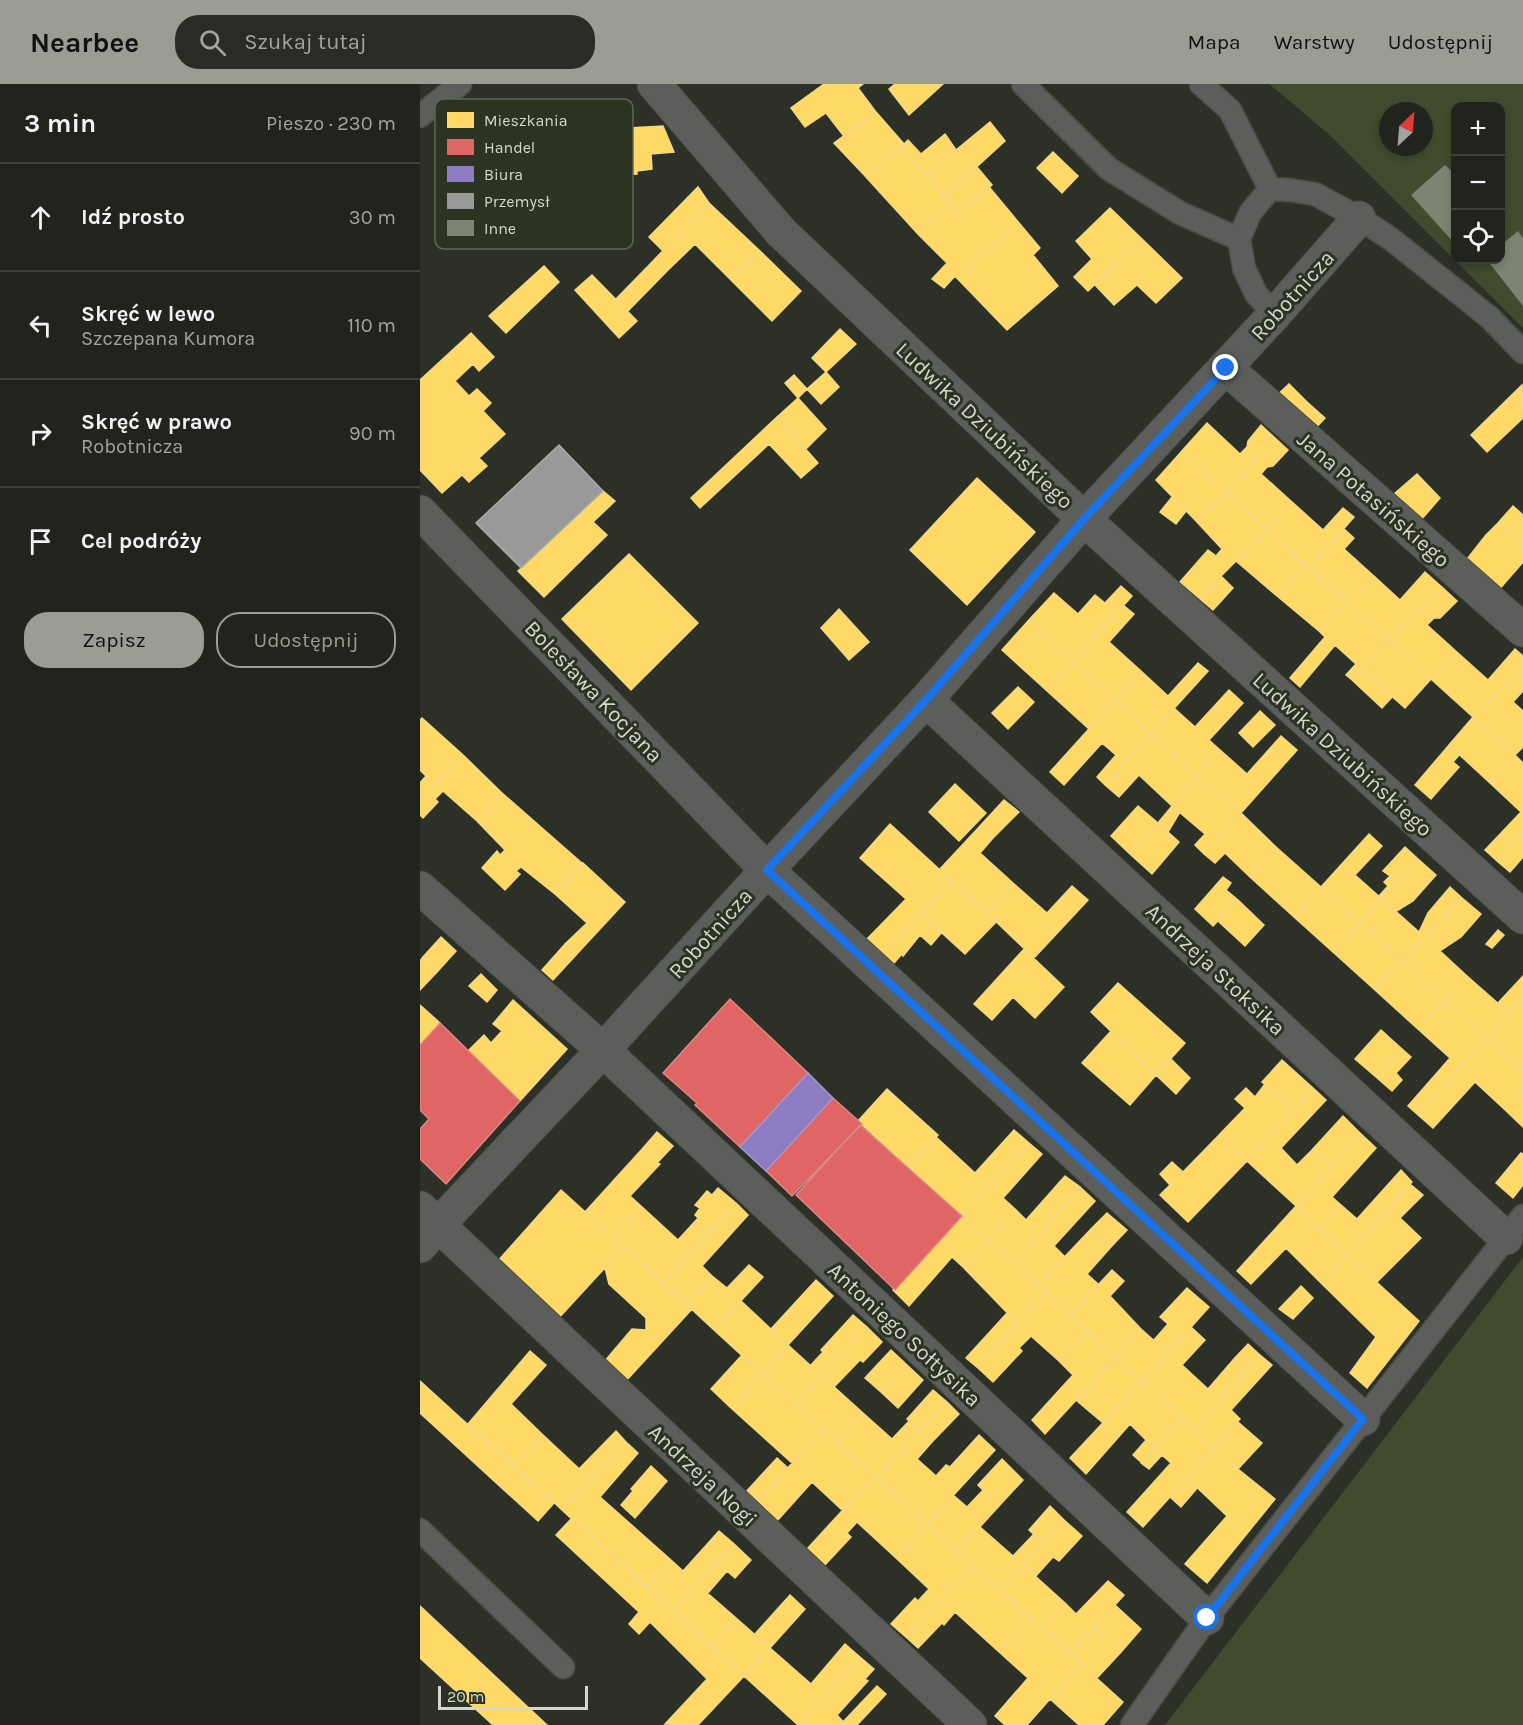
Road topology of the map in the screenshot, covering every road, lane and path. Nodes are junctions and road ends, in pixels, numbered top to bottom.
1 (460, 84) edge
2 (654, 84) edge
3 (1023, 84) edge
4 (1201, 84) edge
5 (441, 99) edge
6 (435, 104) edge
7 (420, 116) edge
8 (1270, 189) junction
9 (1359, 218) junction
10 (1239, 239) junction
11 (1275, 314) junction
12 (1523, 352) edge
13 (1226, 368) junction
14 (420, 512) edge
15 (1084, 519) junction
16 (1523, 630) edge
17 (926, 700) junction
18 (767, 870) junction
19 (420, 888) edge
20 (1523, 916) edge
21 (603, 1050) junction
22 (426, 1227) edge
23 (1515, 1227) edge
24 (1363, 1419) junction
25 (420, 1530) edge
26 (1207, 1618) junction
27 (563, 1667) dead end
28 (970, 1725) edge
29 (1132, 1725) edge

1 - 5 lane
2 - 15 street, Ludwika Dziubińskiego
3 - 10 lane
4 - 8 lane
6 - 7 lane
8 - 9 lane
8 - 10 lane
9 - 11 street, Robotnicza
9 - 12 lane
10 - 11 lane
11 - 13 street, Robotnicza
13 - 15 street, Robotnicza
13 - 16 street, Jana Potasińskiego
14 - 18 street, Bolesława Kocjana
15 - 17 street, Robotnicza
15 - 20 street, Ludwika Dziubińskiego
17 - 18 street, Robotnicza
17 - 23 street, Andrzeja Stoksika
18 - 21 street, Robotnicza
18 - 24 street, Bolesława Kocjana
19 - 21 street, Antoniego Sołtysika
21 - 22 street, Robotnicza
21 - 26 street, Antoniego Sołtysika
22 - 28 street, Andrzeja Nogi
23 - 24 lane
24 - 26 lane
25 - 27 lane
26 - 29 lane

